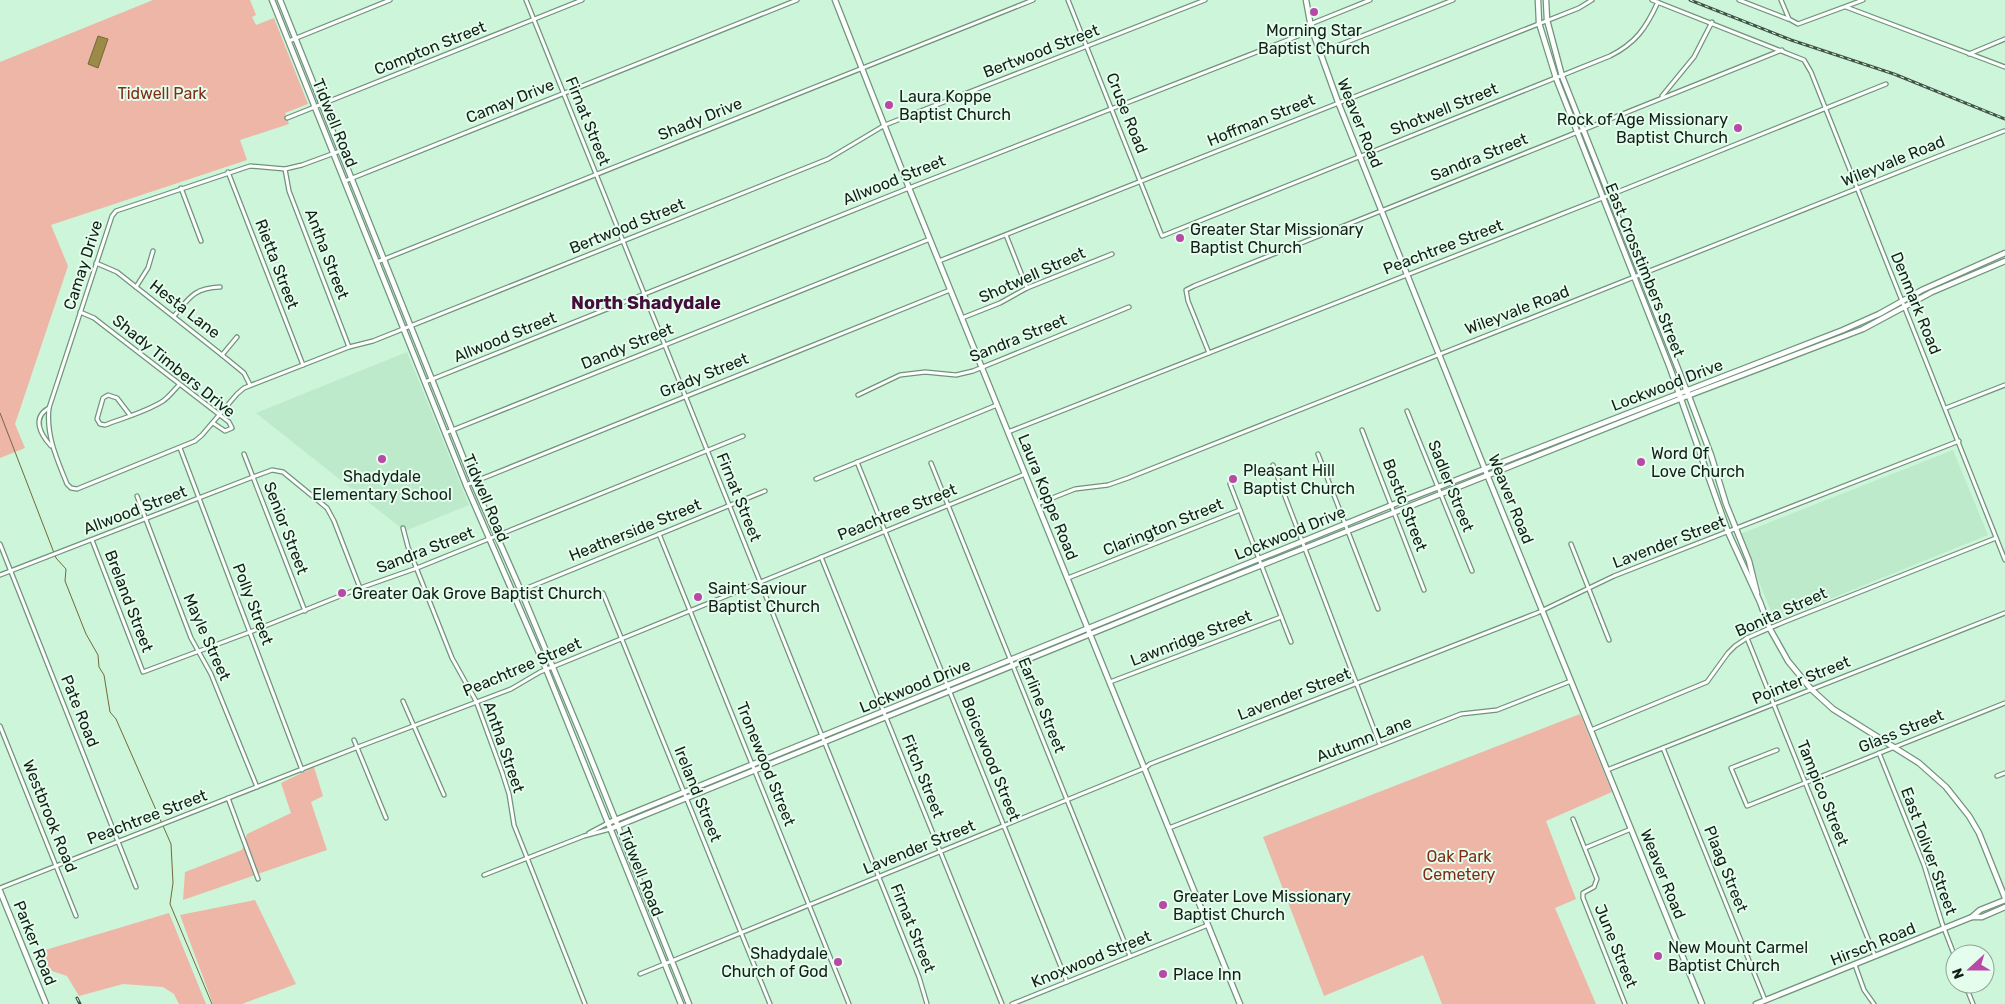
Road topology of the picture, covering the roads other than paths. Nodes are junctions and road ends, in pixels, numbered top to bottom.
1 (272, 0) edge
2 (280, 0) edge
3 (390, 0) edge
4 (526, 0) edge
5 (582, 0) edge
6 (797, 0) edge
7 (835, 0) edge
8 (1033, 0) edge
9 (1068, 0) edge
10 (1205, 0) edge
11 (1306, 0) edge
12 (1370, 0) edge
13 (1452, 0) edge
14 (1538, 0) edge
15 (1546, 0) edge
16 (1592, 0) edge
17 (1652, 0) edge
18 (1739, 0) edge
19 (1781, 0) edge
20 (1863, 0) edge
21 (1658, 2) junction
22 (1846, 7) junction
23 (534, 19) junction
24 (1789, 19) junction
25 (1547, 20) junction
26 (1712, 22) junction
27 (1539, 24) junction
28 (1311, 27) junction
29 (296, 38) junction
30 (2005, 38) edge
31 (289, 41) junction
32 (1087, 46) junction
33 (1782, 50) junction
34 (1319, 53) junction
35 (1969, 54) junction
36 (2005, 67) edge
37 (862, 68) junction
38 (1562, 76) junction
39 (1556, 78) junction
40 (1886, 84) dead end
41 (564, 93) junction
42 (1661, 98) junction
43 (1338, 102) junction
44 (322, 104) junction
45 (315, 107) junction
46 (1112, 108) junction
47 (1825, 109) junction
48 (287, 118) dead end
49 (885, 125) junction
50 (1583, 129) junction
51 (1576, 132) junction
52 (2004, 132) edge
53 (340, 150) junction
54 (333, 153) junction
55 (1360, 156) junction
56 (285, 169) junction
57 (228, 172) junction
58 (596, 174) junction
59 (352, 179) junction
60 (345, 181) junction
61 (1141, 181) junction
62 (181, 188) junction
63 (908, 188) junction
64 (1857, 188) junction
65 (1609, 196) junction
66 (1603, 198) junction
67 (1381, 210) junction
68 (1006, 235) junction
69 (1162, 236) joint
70 (930, 239) junction
71 (201, 241) dead end
72 (623, 241) junction
73 (153, 251) dead end
74 (2005, 253) edge
75 (1112, 254) dead end
76 (384, 260) junction
77 (939, 261) junction
78 (2005, 261) edge
79 (377, 262) junction
80 (96, 263) junction
81 (1407, 274) junction
82 (1640, 274) junction
83 (1955, 275) junction
84 (1634, 277) junction
85 (1957, 281) junction
86 (136, 287) junction
87 (220, 287) dead end
88 (1027, 288) junction
89 (951, 290) junction
90 (644, 294) junction
91 (1902, 301) junction
92 (1129, 307) dead end
93 (1904, 307) junction
94 (80, 312) junction
95 (174, 316) junction
96 (962, 318) junction
97 (410, 326) junction
98 (403, 328) junction
99 (1843, 330) junction
100 (1845, 336) junction
101 (237, 337) dead end
102 (664, 345) junction
103 (349, 347) junction
104 (1209, 353) junction
105 (1438, 354) junction
106 (222, 355) junction
107 (1758, 363) junction
108 (303, 365) junction
109 (981, 366) junction
110 (1760, 369) junction
111 (432, 379) junction
112 (425, 382) junction
113 (179, 385) junction
114 (250, 385) junction
115 (2005, 385) edge
116 (1688, 393) junction
117 (858, 395) dead end
118 (685, 396) junction
119 (1681, 396) junction
120 (997, 405) junction
121 (50, 408) junction
122 (1946, 408) junction
123 (1407, 411) dead end
124 (130, 415) junction
125 (219, 415) junction
126 (1612, 420) junction
127 (213, 423) junction
128 (1616, 426) junction
129 (452, 430) junction
130 (1362, 430) dead end
131 (1008, 432) junction
132 (446, 433) junction
133 (743, 436) dead end
134 (1958, 441) junction
135 (53, 447) junction
136 (180, 448) junction
137 (707, 451) junction
138 (1536, 451) junction
139 (244, 454) dead end
140 (1318, 454) dead end
141 (1539, 456) junction
142 (857, 462) junction
143 (1713, 462) junction
144 (931, 463) dead end
145 (1705, 464) junction
146 (1273, 465) dead end
147 (1485, 469) junction
148 (1025, 474) junction
149 (253, 477) junction
150 (1488, 477) junction
151 (816, 479) dead end
152 (473, 482) junction
153 (1230, 484) dead end
154 (466, 485) junction
155 (1438, 487) junction
156 (71, 488) joint
157 (765, 490) dead end
158 (1441, 494) junction
159 (136, 496) dead end
160 (200, 498) junction
161 (1037, 504) junction
162 (729, 505) junction
163 (948, 505) junction
164 (1392, 506) junction
165 (1240, 510) junction
166 (1395, 513) junction
167 (145, 519) junction
168 (1346, 524) junction
169 (403, 528) dead end
170 (1735, 529) junction
171 (884, 530) junction
172 (1349, 532) junction
173 (1728, 532) junction
174 (659, 534) junction
175 (497, 536) junction
176 (1996, 538) junction
177 (490, 539) junction
178 (92, 540) junction
179 (1303, 542) junction
180 (0, 544) edge
181 (1571, 544) dead end
182 (1306, 549) junction
183 (821, 557) junction
184 (1260, 559) junction
185 (2005, 560) edge
186 (1263, 566) junction
187 (417, 568) junction
188 (11, 570) junction
189 (1472, 571) dead end
190 (0, 575) edge
191 (1068, 578) junction
192 (760, 581) junction
193 (360, 588) junction
194 (1588, 588) junction
195 (1424, 590) dead end
196 (521, 591) junction
197 (603, 593) dead end
198 (514, 594) junction
199 (1760, 602) junction
200 (1378, 609) dead end
201 (690, 610) junction
202 (305, 611) junction
203 (1542, 611) junction
204 (2005, 613) edge
205 (1281, 617) junction
206 (1770, 628) junction
207 (1088, 629) junction
208 (250, 632) junction
209 (1090, 636) junction
210 (621, 638) junction
211 (1747, 638) junction
212 (1609, 640) dead end
213 (1291, 642) dead end
214 (199, 652) junction
215 (1011, 660) junction
216 (553, 666) junction
217 (1013, 666) junction
218 (546, 669) junction
219 (143, 672) joint
220 (1571, 681) junction
221 (1110, 682) junction
222 (1356, 683) junction
223 (948, 686) junction
224 (1811, 689) junction
225 (951, 692) junction
226 (403, 701) dead end
227 (476, 701) junction
228 (2005, 703) edge
229 (1774, 704) junction
230 (884, 711) junction
231 (887, 718) junction
232 (414, 725) junction
233 (0, 726) edge
234 (1591, 730) junction
235 (823, 737) junction
236 (354, 740) dead end
237 (825, 743) junction
238 (1380, 745) junction
239 (358, 747) junction
240 (1896, 747) junction
241 (1663, 748) junction
242 (587, 749) junction
243 (1777, 750) dead end
244 (580, 752) junction
245 (1880, 753) junction
246 (753, 764) junction
247 (1145, 768) junction
248 (302, 770) junction
249 (1607, 770) junction
250 (756, 771) junction
251 (2005, 773) edge
252 (1997, 776) dead end
253 (1806, 782) junction
254 (256, 787) junction
255 (683, 792) junction
256 (444, 795) dead end
257 (228, 798) junction
258 (686, 799) junction
259 (1067, 800) junction
260 (386, 818) dead end
261 (615, 819) junction
262 (1573, 819) dead end
263 (608, 823) junction
264 (617, 826) junction
265 (1004, 826) junction
266 (1169, 828) junction
267 (610, 829) junction
268 (1631, 829) junction
269 (584, 836) junction
270 (118, 841) junction
271 (1585, 848) junction
272 (940, 852) junction
273 (526, 858) junction
274 (56, 865) junction
275 (484, 875) dead end
276 (878, 876) junction
277 (258, 878) dead end
278 (136, 886) dead end
279 (0, 889) edge
280 (643, 891) junction
281 (637, 894) junction
282 (2005, 899) edge
283 (810, 905) junction
284 (2005, 908) edge
285 (76, 916) dead end
286 (1972, 917) junction
287 (1208, 925) junction
288 (1944, 928) junction
289 (741, 933) junction
290 (1950, 944) edge
291 (1130, 956) junction
292 (1875, 957) junction
293 (672, 960) junction
294 (665, 964) junction
295 (1855, 965) junction
296 (640, 974) dead end
297 (1067, 982) junction
298 (1765, 1000) junction
299 (46, 1004) edge
300 (585, 1004) edge
301 (681, 1004) edge
302 (689, 1004) edge
303 (770, 1004) edge
304 (849, 1004) edge
305 (927, 1004) edge
306 (1002, 1004) edge
307 (1012, 1004) edge
308 (1240, 1004) edge
309 (1625, 1004) edge
310 (1702, 1004) edge
311 (1756, 1004) edge
312 (1874, 1004) edge

1 - 31 main road, Tidwell Road
2 - 29 main road, Tidwell Road
3 - 29 street
4 - 23 street, Firnat Street
5 - 23 street, Compton Street
6 - 41 street, Camay Drive
7 - 37 main road, Laura Koppe Road
8 - 37 street, Shady Drive
9 - 32 street, Cruse Road
10 - 32 street, Bertwood Street
11 - 28 main road, Weaver Road
12 - 28 street, Allwood Street
13 - 34 street
14 - 27 main road, East Crosstimbers Street
15 - 25 main road, East Crosstimbers Street
16 - 25 street, Hoffman Street
17 - 21 street
18 - 24 street
19 - 24 street
20 - 22 street
21 - 26 street
21 - 38 street, Shotwell Street
22 - 24 street
22 - 35 street
23 - 41 street, Firnat Street
23 - 44 street, Compton Street
25 - 27 street, Hoffman Street
25 - 38 main road, East Crosstimbers Street
26 - 33 street
26 - 42 street
27 - 39 main road, East Crosstimbers Street
27 - 43 street, Hoffman Street
28 - 34 main road, Weaver Road
28 - 46 street, Allwood Street
29 - 31 street
29 - 44 main road, Tidwell Road
30 - 35 street
31 - 45 main road, Tidwell Road
32 - 46 street, Cruse Road
32 - 49 street, Bertwood Street
33 - 42 street, Sandra Street
33 - 47 street, Denmark Road
34 - 43 main road, Weaver Road
35 - 36 street
37 - 49 main road, Laura Koppe Road
37 - 58 street, Shady Drive
38 - 39 street, Shotwell Street
38 - 50 main road, East Crosstimbers Street
39 - 51 main road, East Crosstimbers Street
39 - 55 street, Shotwell Street
40 - 47 street, Peachtree Street
41 - 58 street, Firnat Street
41 - 59 street, Camay Drive
42 - 50 street, Sandra Street
43 - 55 main road, Weaver Road
43 - 61 street, Hoffman Street
44 - 45 street, Compton Street
44 - 53 main road, Tidwell Road
45 - 48 street, Compton Street
45 - 54 main road, Tidwell Road
46 - 61 street, Cruse Road
46 - 63 street, Allwood Street
47 - 64 street, Denmark Road
47 - 65 street, Peachtree Street
49 - 63 main road, Laura Koppe Road
49 - 72 street, Bertwood Street
50 - 51 street, Sandra Street
50 - 65 main road, East Crosstimbers Street
51 - 66 main road, East Crosstimbers Street
51 - 67 street, Sandra Street
52 - 64 street, Wileyvale Road
53 - 54 street, Camay Drive
53 - 59 main road, Tidwell Road
54 - 56 street, Camay Drive
54 - 60 main road, Tidwell Road
55 - 67 main road, Weaver Road
55 - 69 street, Shotwell Street
56 - 57 street, Camay Drive
56 - 103 street, Antha Street
57 - 62 street, Camay Drive
57 - 108 street, Rietta Street
58 - 72 street, Firnat Street
58 - 76 street, Shady Drive
59 - 60 street, Camay Drive
59 - 76 main road, Tidwell Road
60 - 79 main road, Tidwell Road
61 - 68 street, Hoffman Street
61 - 69 street, Cruse Road
62 - 71 street
62 - 80 street, Camay Drive
63 - 70 main road, Laura Koppe Road
63 - 90 street, Allwood Street
64 - 82 street, Wileyvale Road
64 - 91 street, Denmark Road
65 - 66 street, Peachtree Street
65 - 82 main road, East Crosstimbers Street
66 - 81 street, Peachtree Street
66 - 84 main road, East Crosstimbers Street
67 - 81 main road, Weaver Road
67 - 104 street, Sandra Street
68 - 77 street, Hoffman Street
68 - 88 street
70 - 77 main road, Laura Koppe Road
70 - 102 street, Dandy Street
72 - 90 street, Firnat Street
72 - 97 street, Bertwood Street
73 - 86 street
74 - 83 main road, Lockwood Drive
75 - 88 street, Shotwell Street
76 - 79 street, Shady Drive
76 - 97 main road, Tidwell Road
77 - 89 main road, Laura Koppe Road
78 - 85 main road, Lockwood Drive
79 - 98 main road, Tidwell Road
80 - 86 street, Hesta Lane
80 - 94 street, Camay Drive
81 - 104 street, Peachtree Street
81 - 105 main road, Weaver Road
82 - 84 street, Wileyvale Road
82 - 116 main road, East Crosstimbers Street
83 - 85 main road
83 - 91 main road, Lockwood Drive
84 - 105 street, Wileyvale Road
84 - 119 main road, East Crosstimbers Street
85 - 93 main road, Lockwood Drive
86 - 95 street, Hesta Lane
87 - 95 street
88 - 96 street, Shotwell Street
89 - 96 main road, Laura Koppe Road
89 - 118 street, Grady Street
90 - 102 street, Firnat Street
90 - 111 street, Allwood Street
91 - 93 street, Denmark Road
91 - 99 main road, Lockwood Drive
92 - 109 street, Sandra Street
93 - 100 main road, Lockwood Drive
93 - 122 street, Denmark Road
94 - 113 street, Shady Timbers Drive
94 - 121 street, Camay Drive
95 - 106 street, Hesta Lane
96 - 109 main road, Laura Koppe Road
97 - 98 street, Bertwood Street
97 - 111 main road, Tidwell Road
98 - 103 street, Bertwood Street
98 - 112 main road, Tidwell Road
99 - 100 main road
99 - 107 main road, Lockwood Drive
100 - 110 main road, Lockwood Drive
101 - 106 street
102 - 118 street, Firnat Street
102 - 129 street, Dandy Street
103 - 108 street, Bertwood Street
104 - 131 street, Peachtree Street
105 - 147 main road, Weaver Road
105 - 161 street, Wileyvale Road
106 - 114 street, Hesta Lane
107 - 110 main road
107 - 116 main road, Lockwood Drive
108 - 114 street, Bertwood Street
109 - 117 street, Sandra Street
109 - 120 main road, Laura Koppe Road
110 - 116 main road, Lockwood Drive
111 - 112 street, Allwood Street
111 - 129 main road, Tidwell Road
112 - 132 main road, Tidwell Road
113 - 124 street
113 - 125 street, Shady Timbers Drive
114 - 125 street, Bertwood Street
115 - 122 street
116 - 119 main road, Lockwood Drive
116 - 143 main road, East Crosstimbers Street
118 - 137 street, Firnat Street
118 - 152 street, Grady Street
119 - 126 main road, Lockwood Drive
119 - 128 main road, Lockwood Drive
119 - 145 main road, East Crosstimbers Street
120 - 131 main road, Laura Koppe Road
120 - 142 street
121 - 135 street, Camay Drive
121 - 135 street, Camay Drive
122 - 134 street, Denmark Road
123 - 155 street, Sadler Street
124 - 124 street
125 - 127 street, Bertwood Street
125 - 127 street, Shady Timbers Drive
126 - 128 main road
126 - 138 main road, Lockwood Drive
127 - 136 street, Bertwood Street
128 - 141 main road, Lockwood Drive
129 - 132 street, Dandy Street
129 - 152 main road, Tidwell Road
130 - 164 street, Bostic Street
131 - 148 main road, Laura Koppe Road
132 - 154 main road, Tidwell Road
133 - 137 street, Sandra Street
134 - 170 street, Lavender Street
134 - 176 street, Denmark Road
135 - 156 street, Camay Drive
136 - 156 street, Bertwood Street
136 - 160 street, Polly Street
137 - 162 street, Firnat Street
137 - 175 street, Sandra Street
138 - 141 main road
138 - 147 main road, Lockwood Drive
139 - 149 street, Senior Street
140 - 168 street
141 - 150 main road, Lockwood Drive
142 - 151 street
142 - 171 street, Boicewood Street
143 - 145 main road
143 - 170 main road, East Crosstimbers Street
144 - 163 street, Earline Street
145 - 173 main road, East Crosstimbers Street
146 - 179 street
147 - 150 main road, Weaver Road
147 - 155 main road, Lockwood Drive
148 - 161 main road, Laura Koppe Road
148 - 163 street, Peachtree Street
149 - 160 street, Allwood Street
149 - 193 street, Allwood Street
149 - 202 street, Senior Street
150 - 158 main road, Lockwood Drive
150 - 203 main road, Weaver Road
152 - 154 street, Grady Street
152 - 175 main road, Tidwell Road
153 - 165 street
154 - 177 main road, Tidwell Road
155 - 158 street, Sadler Street
155 - 164 main road, Lockwood Drive
157 - 162 street, Heatherside Street
158 - 166 main road, Lockwood Drive
158 - 189 street, Sadler Street
159 - 167 street, Mayle Street
160 - 167 street, Allwood Street
160 - 208 street, Polly Street
161 - 191 main road, Laura Koppe Road
162 - 174 street, Heatherside Street
162 - 192 street, Firnat Street
163 - 171 street, Peachtree Street
163 - 215 street, Earline Street
164 - 166 street, Bostic Street
164 - 168 main road, Lockwood Drive
165 - 184 street
165 - 191 street, Clarington Street
166 - 172 main road, Lockwood Drive
166 - 195 street, Bostic Street
167 - 178 street, Allwood Street
167 - 214 street, Mayle Street
168 - 172 street
168 - 179 main road, Lockwood Drive
169 - 187 street, Antha Street
170 - 173 street, Lavender Street
170 - 199 main road, East Crosstimbers Street
171 - 183 street, Peachtree Street
171 - 223 street, Boicewood Street
172 - 182 main road, Lockwood Drive
172 - 200 street
173 - 194 street, Lavender Street
173 - 199 main road, East Crosstimbers Street
174 - 196 street, Heatherside Street
174 - 201 street, Tronewood Street
175 - 177 street, Sandra Street
175 - 196 main road, Tidwell Road
176 - 185 street, Denmark Road
176 - 206 street, Bonita Street
177 - 187 street, Sandra Street
177 - 198 main road, Tidwell Road
178 - 188 street, Allwood Street
178 - 219 street, Breland Street
179 - 182 street
179 - 184 main road, Lockwood Drive
180 - 188 street, Pate Road
181 - 194 street
182 - 186 main road, Lockwood Drive
182 - 222 street
183 - 192 street, Peachtree Street
183 - 230 street, Fitch Street
184 - 186 street
184 - 207 main road, Lockwood Drive
186 - 205 street
186 - 209 main road, Lockwood Drive
187 - 193 street, Sandra Street
187 - 227 street, Antha Street
188 - 190 street, Allwood Street
188 - 270 street, Pate Road
191 - 207 main road, Laura Koppe Road
192 - 201 street, Peachtree Street
192 - 235 street, Firnat Street
193 - 202 street, Sandra Street
194 - 203 street, Lavender Street
194 - 212 street
196 - 198 street, Heatherside Street
196 - 216 main road, Tidwell Road
197 - 210 street, Ireland Street
198 - 218 main road, Tidwell Road
199 - 206 main road, East Crosstimbers Street
201 - 210 street, Peachtree Street
201 - 246 street, Tronewood Street
202 - 208 street, Sandra Street
203 - 220 main road, Weaver Road
203 - 222 street, Lavender Street
204 - 224 street, Pointer Street
205 - 213 street
205 - 221 street, Lawnridge Street
206 - 211 street, Bonita Street
206 - 224 main road, East Crosstimbers Street
207 - 209 main road, Laura Koppe Road
207 - 215 main road, Lockwood Drive
208 - 214 street, Sandra Street
208 - 248 street, Polly Street
209 - 217 main road, Lockwood Drive
209 - 221 main road, Laura Koppe Road
210 - 216 street, Peachtree Street
210 - 255 street, Ireland Street
211 - 229 street, Tampico Street
211 - 234 street, Bonita Street
214 - 219 street, Sandra Street
214 - 254 street, Mayle Street
215 - 217 street, Earline Street
215 - 223 main road, Lockwood Drive
216 - 218 street, Peachtree Street
216 - 242 main road, Tidwell Road
217 - 225 main road, Lockwood Drive
217 - 259 street, Earline Street
218 - 227 street, Peachtree Street
218 - 244 main road, Tidwell Road
220 - 234 main road, Weaver Road
220 - 238 street, Autumn Lane
221 - 247 main road, Laura Koppe Road
222 - 238 street
222 - 247 street, Lavender Street
223 - 225 street, Boicewood Street
223 - 230 main road, Lockwood Drive
224 - 229 street, Pointer Street
224 - 240 main road, East Crosstimbers Street
225 - 231 main road, Lockwood Drive
225 - 265 street, Boicewood Street
226 - 232 street
227 - 232 street, Peachtree Street
227 - 273 street, Antha Street
228 - 240 street, Glass Street
229 - 241 street, Pointer Street
229 - 253 street, Tampico Street
230 - 231 street, Fitch Street
230 - 235 main road, Lockwood Drive
231 - 237 main road, Lockwood Drive
231 - 272 street, Fitch Street
232 - 239 street, Peachtree Street
232 - 256 street
233 - 274 street, Westbrook Road
234 - 249 main road, Weaver Road
235 - 237 street, Firnat Street
235 - 246 main road, Lockwood Drive
236 - 239 street
237 - 250 main road, Lockwood Drive
237 - 276 street, Firnat Street
238 - 266 street, Autumn Lane
239 - 248 street, Peachtree Street
239 - 260 street
240 - 245 street, Glass Street
240 - 282 main road, East Crosstimbers Street
241 - 249 street, Pointer Street
241 - 298 street, Plaag Street
242 - 244 main road
242 - 261 main road, Tidwell Road
243 - 253 street, Glass Street
244 - 263 main road, Tidwell Road
245 - 253 street, Glass Street
245 - 288 street, East Toliver Street
246 - 250 street, Tronewood Street
246 - 255 main road, Lockwood Drive
247 - 259 street, Lavender Street
247 - 266 main road, Laura Koppe Road
248 - 254 street, Peachtree Street
249 - 268 main road, Weaver Road
250 - 258 main road, Lockwood Drive
250 - 283 street, Tronewood Street
251 - 252 street
253 - 292 street, Tampico Street
254 - 257 street, Peachtree Street
255 - 258 street, Ireland Street
255 - 261 main road, Lockwood Drive
257 - 270 street, Peachtree Street
257 - 277 street
258 - 264 main road, Lockwood Drive
258 - 289 street, Ireland Street
259 - 265 street, Lavender Street
259 - 291 street, Earline Street
261 - 263 main road, Lockwood Drive
261 - 264 main road, Tidwell Road
262 - 271 street, June Street
263 - 267 main road, Tidwell Road
263 - 269 street, Lockwood Drive
264 - 267 main road, Lockwood Drive
264 - 280 main road, Tidwell Road
265 - 272 street, Lavender Street
265 - 297 street, Boicewood Street
266 - 287 main road, Laura Koppe Road
267 - 269 street, Lockwood Drive
267 - 281 main road, Tidwell Road
268 - 271 street
268 - 310 main road, Weaver Road
269 - 273 street, Lockwood Drive
270 - 274 street, Peachtree Street
270 - 278 street, Pate Road
271 - 309 street, June Street
272 - 276 street, Lavender Street
272 - 306 street, Fitch Street
273 - 275 street, Lockwood Drive
273 - 300 street, Antha Street
274 - 279 street, Peachtree Street
274 - 285 street, Westbrook Road
276 - 283 street, Lavender Street
276 - 305 street, Firnat Street
279 - 299 main road, Parker Road
280 - 281 main road
280 - 293 main road, Tidwell Road
281 - 294 main road, Tidwell Road
282 - 286 main road, Hirsch Road
283 - 289 street, Lavender Street
283 - 304 street, Tronewood Street
284 - 286 main road, Hirsch Road
286 - 288 main road, Hirsch Road
287 - 291 street, Knoxwood Street
287 - 308 main road, Laura Koppe Road
288 - 290 street, East Toliver Street
288 - 292 main road, Hirsch Road
289 - 293 street, Lavender Street
289 - 303 street, Ireland Street
291 - 297 street, Knoxwood Street
292 - 295 main road, Hirsch Road
293 - 294 street, Lavender Street
293 - 302 main road, Tidwell Road
294 - 296 street, Lavender Street
294 - 301 main road, Tidwell Road
295 - 298 main road, Hirsch Road
295 - 312 street
297 - 307 street, Knoxwood Street
298 - 311 main road, Hirsch Road

